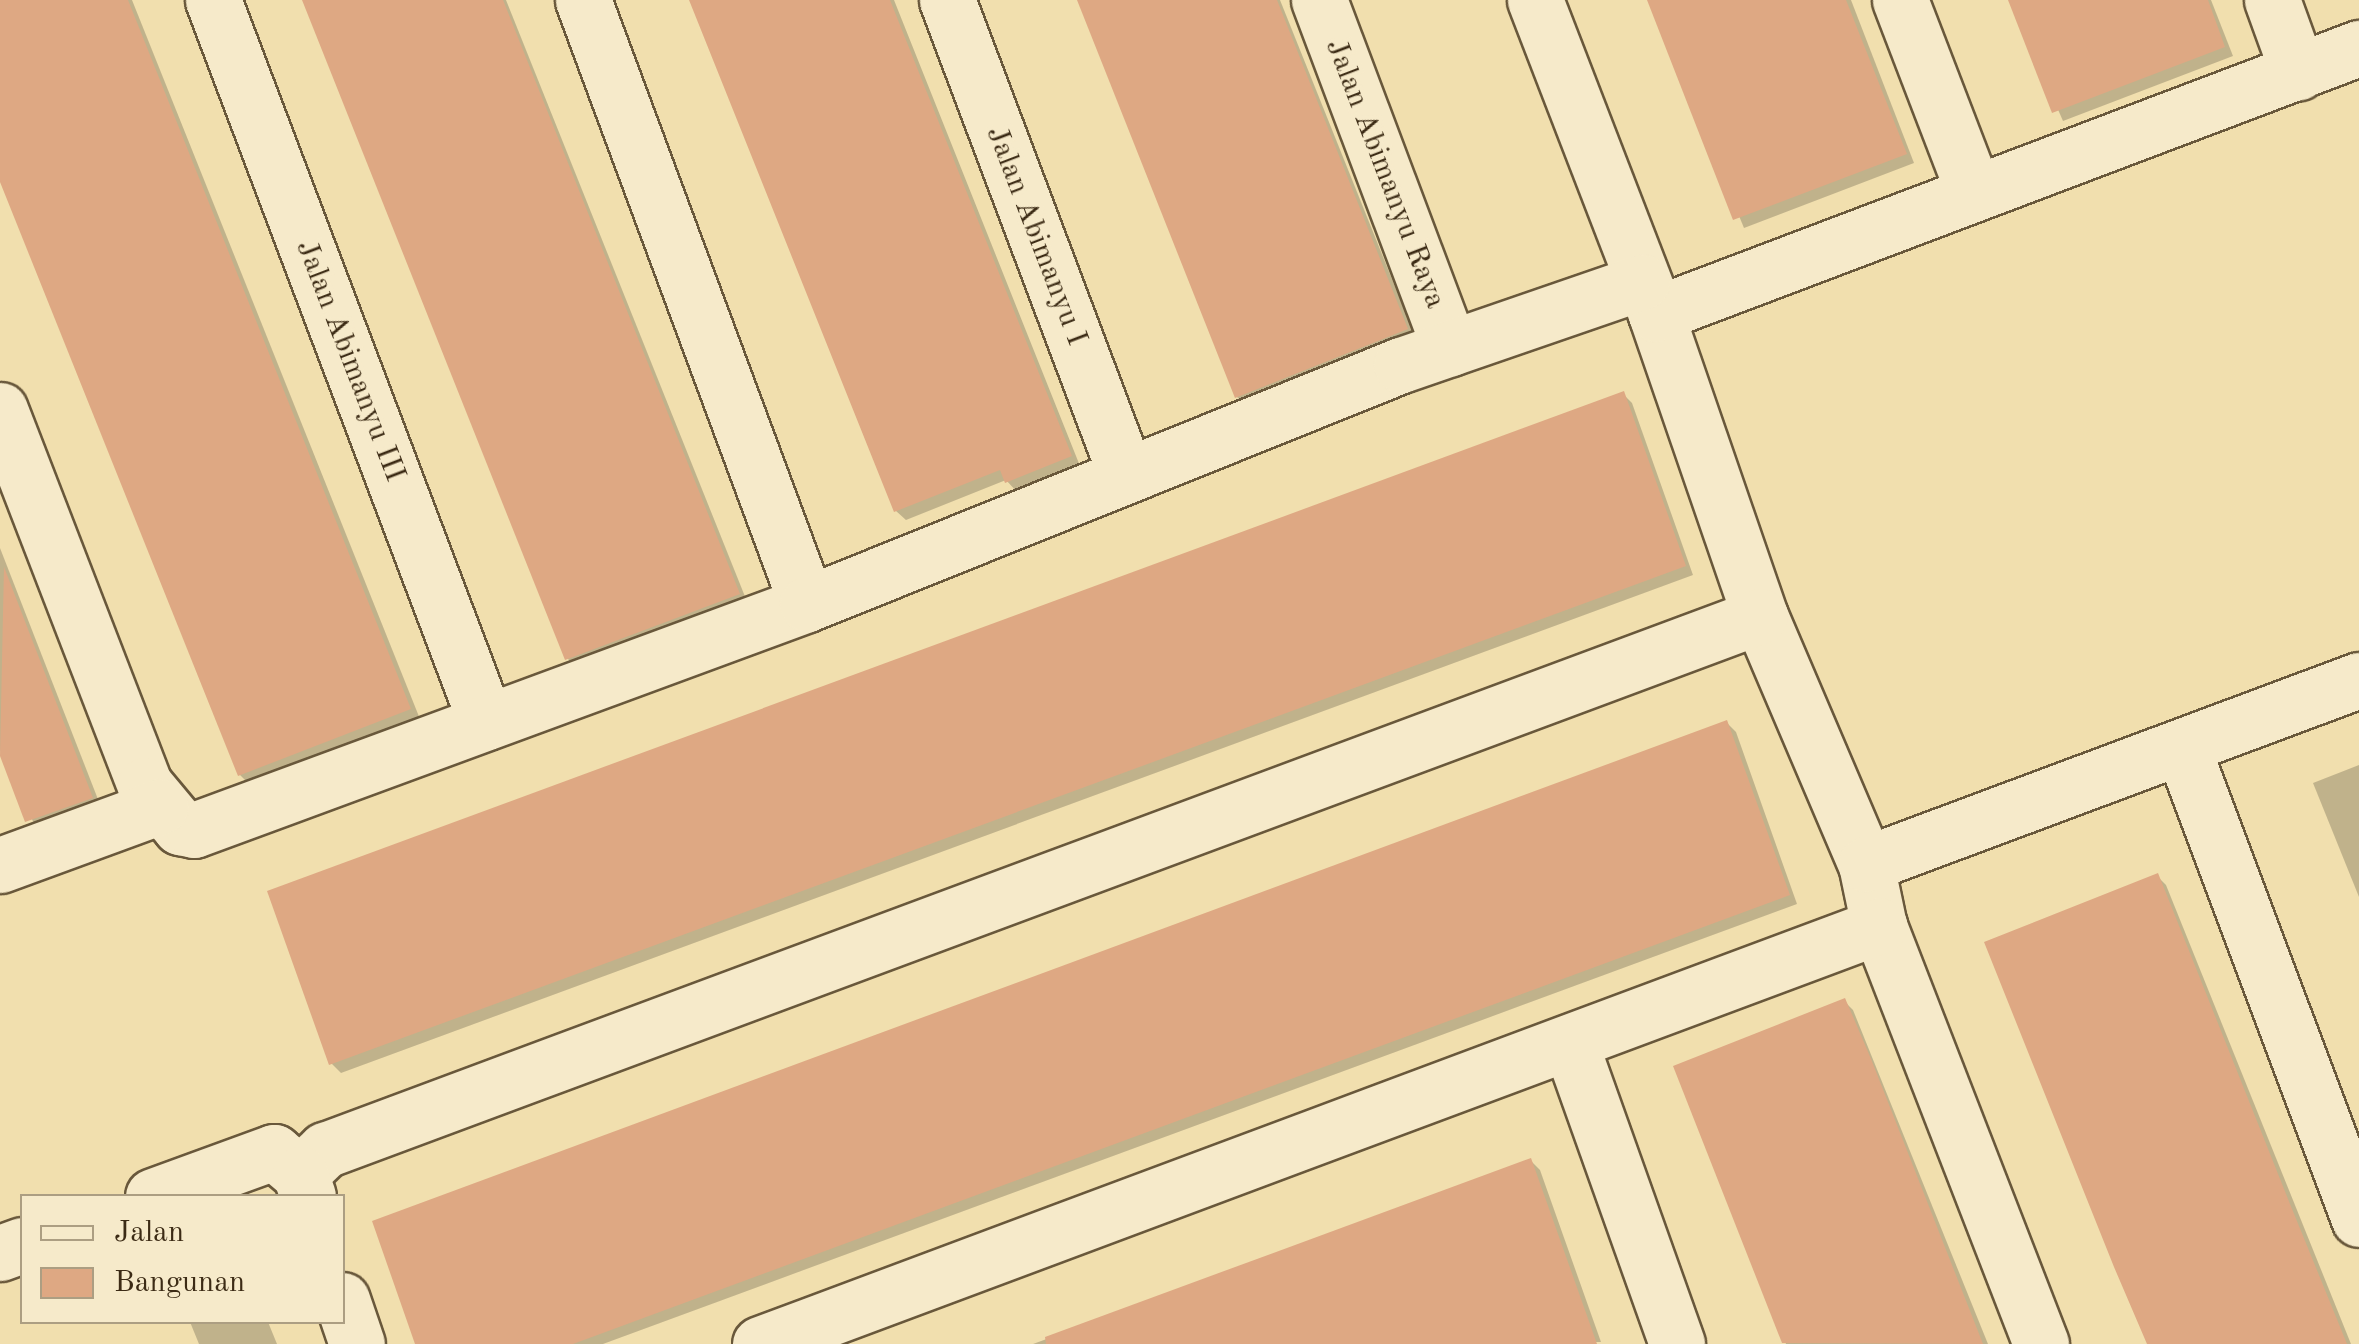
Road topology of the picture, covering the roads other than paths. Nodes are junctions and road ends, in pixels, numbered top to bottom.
1 (213, 0) edge
2 (584, 0) edge
3 (947, 0) edge
4 (1319, 0) edge
5 (1535, 0) edge
6 (1900, 0) edge
7 (2272, 0) edge
8 (2359, 48) edge
9 (2298, 72) junction
10 (1974, 194) junction
11 (1649, 298) junction
12 (1450, 348) junction
13 (0, 410) edge
14 (1125, 472) junction
15 (808, 604) junction
16 (1760, 616) junction
17 (2359, 680) edge
18 (486, 722) junction
19 (2182, 747) junction
20 (161, 806) junction
21 (0, 864) edge
22 (1866, 864) junction
23 (1879, 926) junction
24 (1570, 1043) junction
25 (304, 1186) edge
26 (158, 1194) edge
27 (2359, 1219) edge
28 (345, 1309) edge
29 (357, 1344) edge
30 (760, 1344) edge
31 (1677, 1344) edge
32 (2040, 1344) edge

1 - 18 street, Jalan Abimanyu III
2 - 15 street
3 - 14 street, Jalan Abimanyu I
4 - 12 street, Jalan Abimanyu Raya
5 - 11 street
6 - 10 street
7 - 9 street
8 - 9 street
9 - 10 street
10 - 11 street
11 - 12 street
11 - 16 street
12 - 14 street
13 - 20 street
14 - 15 street
15 - 18 street
16 - 22 street
16 - 25 street
17 - 19 street
18 - 20 street
19 - 22 street
19 - 27 street
20 - 21 street
22 - 23 street
23 - 24 street
23 - 32 street
24 - 30 street
24 - 31 street
25 - 26 street
28 - 29 street

